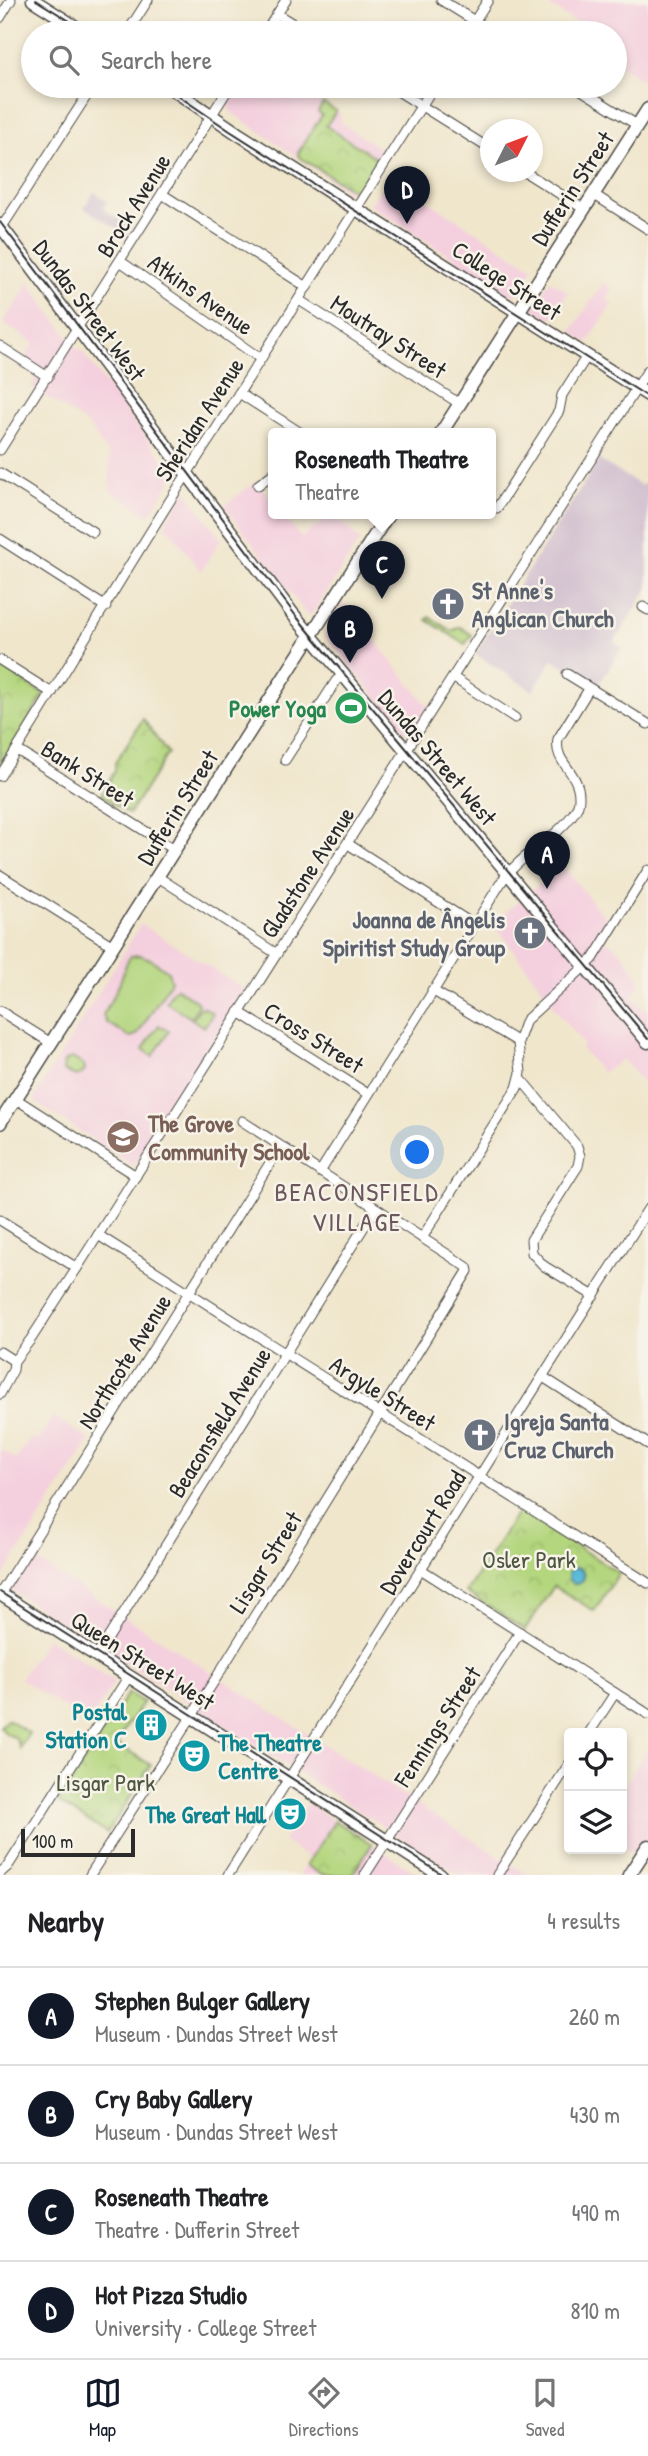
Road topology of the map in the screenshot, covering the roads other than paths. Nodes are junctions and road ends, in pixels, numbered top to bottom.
1 (11, 0) edge
2 (33, 0) edge
3 (148, 0) edge
4 (286, 0) edge
5 (442, 0) edge
6 (488, 0) edge
7 (277, 14) junction
8 (0, 18) edge
9 (66, 21) edge
10 (135, 21) edge
11 (273, 21) edge
12 (288, 21) edge
13 (475, 21) joint
14 (85, 98) edge
15 (186, 98) edge
16 (223, 98) edge
17 (409, 98) edge
18 (426, 98) edge
19 (594, 98) edge
20 (421, 106) junction
21 (648, 108) edge
22 (212, 115) junction
23 (637, 125) junction
24 (480, 142) edge
25 (541, 182) edge
26 (162, 194) junction
27 (593, 194) junction
28 (356, 209) junction
29 (584, 209) junction
30 (1, 226) edge
31 (648, 229) edge
32 (120, 261) junction
33 (307, 287) junction
34 (299, 300) junction
35 (518, 312) junction
36 (78, 329) junction
37 (0, 346) edge
38 (587, 356) junction
39 (261, 359) junction
40 (648, 370) edge
41 (48, 377) junction
42 (643, 391) edge
43 (239, 393) junction
44 (460, 404) junction
45 (293, 428) edge
46 (444, 428) edge
47 (0, 450) edge
48 (0, 473) edge
49 (186, 473) junction
50 (268, 478) edge
51 (258, 485) dead end
52 (496, 505) edge
53 (385, 519) edge
54 (93, 532) dead end
55 (0, 539) edge
56 (106, 607) junction
57 (310, 636) junction
58 (0, 660) edge
59 (567, 674) dead end
60 (343, 675) junction
61 (454, 678) junction
62 (589, 689) junction
63 (52, 693) junction
64 (515, 718) dead end
65 (648, 724) edge
66 (17, 750) junction
67 (406, 752) junction
68 (285, 760) dead end
69 (0, 776) edge
70 (348, 844) junction
71 (175, 850) junction
72 (648, 870) edge
73 (507, 873) junction
74 (0, 875) edge
75 (158, 877) junction
76 (474, 925) junction
77 (113, 946) junction
78 (277, 954) junction
79 (585, 967) junction
80 (432, 990) junction
81 (0, 1011) edge
82 (239, 1012) junction
83 (646, 1036) edge
84 (518, 1042) junction
85 (51, 1043) junction
86 (520, 1078) junction
87 (368, 1094) junction
88 (16, 1099) junction
89 (242, 1121) dead end
90 (0, 1123) edge
91 (280, 1147) junction
92 (320, 1172) junction
93 (136, 1176) junction
94 (375, 1209) junction
95 (648, 1209) edge
96 (0, 1220) edge
97 (98, 1235) junction
98 (422, 1238) junction
99 (77, 1268) junction
100 (189, 1293) junction
101 (594, 1296) junction
102 (0, 1352) edge
103 (285, 1353) junction
104 (14, 1361) junction
105 (543, 1377) junction
106 (0, 1394) edge
107 (380, 1413) junction
108 (648, 1444) edge
109 (480, 1476) junction
110 (422, 1570) junction
111 (648, 1583) edge
112 (0, 1594) edge
113 (520, 1632) junction
114 (97, 1656) junction
115 (130, 1676) junction
116 (615, 1693) junction
117 (648, 1714) edge
118 (191, 1716) junction
119 (592, 1728) edge
120 (564, 1771) edge
121 (289, 1779) junction
122 (386, 1840) junction
123 (648, 1846) edge
124 (0, 1873) edge
125 (634, 1873) edge
126 (90, 1875) edge
127 (228, 1875) edge
128 (365, 1875) edge
129 (440, 1875) edge
130 (497, 1875) edge

1 - 8 street
2 - 9 main road
3 - 10 street
4 - 7 street
5 - 13 street
6 - 13 street
7 - 11 street
7 - 12 street
14 - 30 street
15 - 22 main road, College Street
16 - 22 street, Brock Avenue
17 - 20 street
18 - 20 street, Sheridan Avenue
19 - 23 street
20 - 24 street
20 - 28 street, Sheridan Avenue
21 - 23 main road, Dufferin Street
22 - 26 street, Brock Avenue
22 - 28 main road, College Street
23 - 27 main road, Dufferin Street
25 - 29 street
26 - 32 street, Brock Avenue
26 - 33 street, Moutray Street
27 - 29 main road, Dufferin Street
27 - 31 street
28 - 33 street, Sheridan Avenue
28 - 35 main road, College Street
29 - 35 main road, Dufferin Street
30 - 36 main road, Dundas Street West
32 - 36 street, Brock Avenue
32 - 39 street, Atkins Avenue
33 - 34 street, Sheridan Avenue
34 - 39 street, Sheridan Avenue
34 - 44 street, Moutray Street
35 - 38 main road, College Street
35 - 44 main road, Dufferin Street
36 - 41 street, Brock Avenue
36 - 49 main road, Dundas Street West
37 - 41 street
38 - 42 main road, College Street
38 - 52 street
39 - 43 street, Sheridan Avenue
40 - 42 street, Gladstone Avenue
41 - 47 street, Brock Avenue
42 - 61 street, Gladstone Avenue
43 - 45 street
43 - 49 street, Sheridan Avenue
44 - 46 main road, Dufferin Street
48 - 54 street
49 - 56 street, Sheridan Avenue
49 - 57 main road, Dundas Street West
50 - 51 street
53 - 57 main road, Dufferin Street
55 - 56 street
56 - 63 street, Sheridan Avenue
57 - 60 main road, Dundas Street West
57 - 71 main road, Dufferin Street
58 - 63 street
59 - 62 street
60 - 67 main road, Dundas Street West
60 - 68 street
61 - 64 street
61 - 67 street, Gladstone Avenue
62 - 65 street
62 - 73 street
63 - 66 street, Sheridan Avenue
66 - 69 street, Sheridan Avenue
66 - 71 street, Bank Street
67 - 70 street, Gladstone Avenue
67 - 73 main road, Dundas Street West
70 - 76 street
70 - 78 street, Gladstone Avenue
71 - 75 main road, Dufferin Street
72 - 79 street
73 - 76 street
73 - 79 main road, Dundas Street West
74 - 77 street
75 - 77 main road, Dufferin Street
75 - 78 street
76 - 80 street
77 - 85 main road, Dufferin Street
78 - 82 street, Gladstone Avenue
79 - 83 main road, Dundas Street West
79 - 84 street
80 - 84 street
80 - 87 street
81 - 85 street
82 - 87 street, Cross Street
82 - 93 street, Gladstone Avenue
84 - 86 street
85 - 88 main road, Dufferin Street
86 - 98 street
86 - 101 street
87 - 92 street
88 - 90 main road, Dufferin Street
88 - 93 street
89 - 91 street
91 - 92 street
91 - 100 street, Northcote Avenue
92 - 94 street
93 - 97 street, Gladstone Avenue
94 - 98 street
94 - 103 street, Beaconsfield Avenue
95 - 101 street, Dovercourt Road
96 - 99 street
97 - 99 street, Gladstone Avenue
97 - 100 street, Argyle Street
98 - 107 street, Lisgar Street
99 - 104 street, Gladstone Avenue
100 - 103 street, Argyle Street
100 - 112 street, Northcote Avenue
101 - 105 street, Dovercourt Road
102 - 104 street
103 - 107 street, Argyle Street
103 - 114 street, Beaconsfield Avenue
104 - 106 street, Gladstone Avenue
105 - 108 street
105 - 109 street, Dovercourt Road
107 - 109 street, Argyle Street
107 - 118 street, Lisgar Street
109 - 110 street, Dovercourt Road
109 - 111 street, Argyle Street
110 - 113 street
110 - 121 street, Dovercourt Road
112 - 114 main road, Queen Street West
113 - 116 street
113 - 122 street, Fennings Street
114 - 115 main road, Queen Street West
115 - 118 main road, Queen Street West
115 - 124 street
116 - 117 street
116 - 119 street
118 - 121 main road, Queen Street West
118 - 126 street, Lisgar Street
120 - 130 street
121 - 122 main road, Queen Street West
121 - 127 street, Dovercourt Road
122 - 128 street, Fennings Street
122 - 129 main road, Queen Street West
123 - 125 main road

